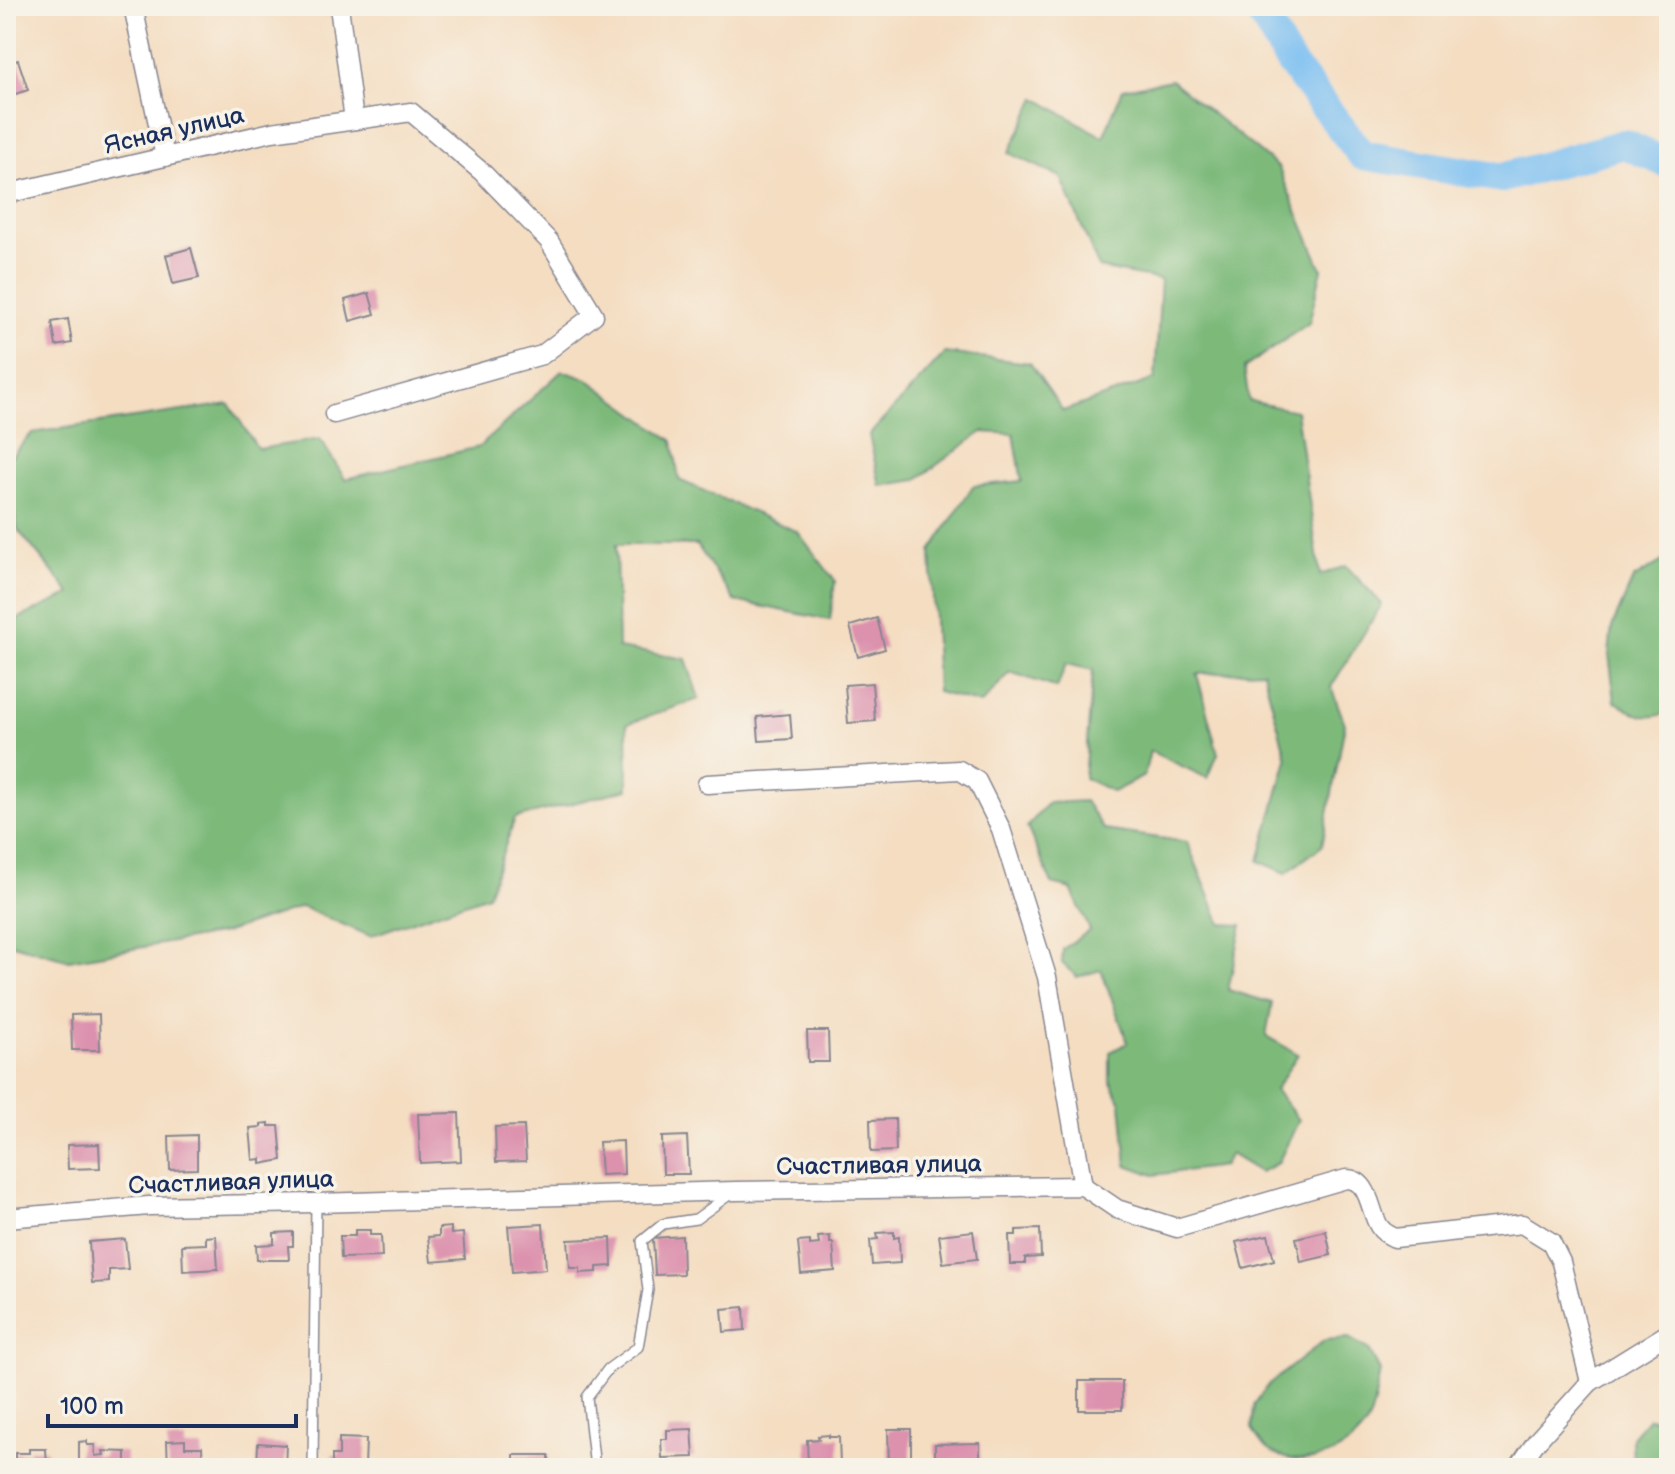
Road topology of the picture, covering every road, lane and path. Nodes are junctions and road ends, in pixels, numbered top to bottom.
1 (133, 6) edge
2 (339, 6) edge
3 (354, 120) junction
4 (165, 157) junction
5 (6, 194) edge
6 (334, 414) dead end
7 (707, 784) dead end
8 (1083, 1186) junction
9 (735, 1191) junction
10 (316, 1203) junction
11 (6, 1218) edge
12 (1669, 1333) edge
13 (1590, 1382) junction
14 (313, 1468) edge
15 (595, 1468) edge
16 (1518, 1468) edge

1 - 4 street
2 - 3 street
3 - 4 street, Ясная улица
3 - 6 street, Ясная улица
4 - 5 street, Ясная улица
7 - 8 street
8 - 9 street, Счастливая улица
8 - 13 street
9 - 10 street, Счастливая улица
9 - 15 lane
10 - 11 street, Счастливая улица
10 - 14 lane
12 - 13 street
13 - 16 street

